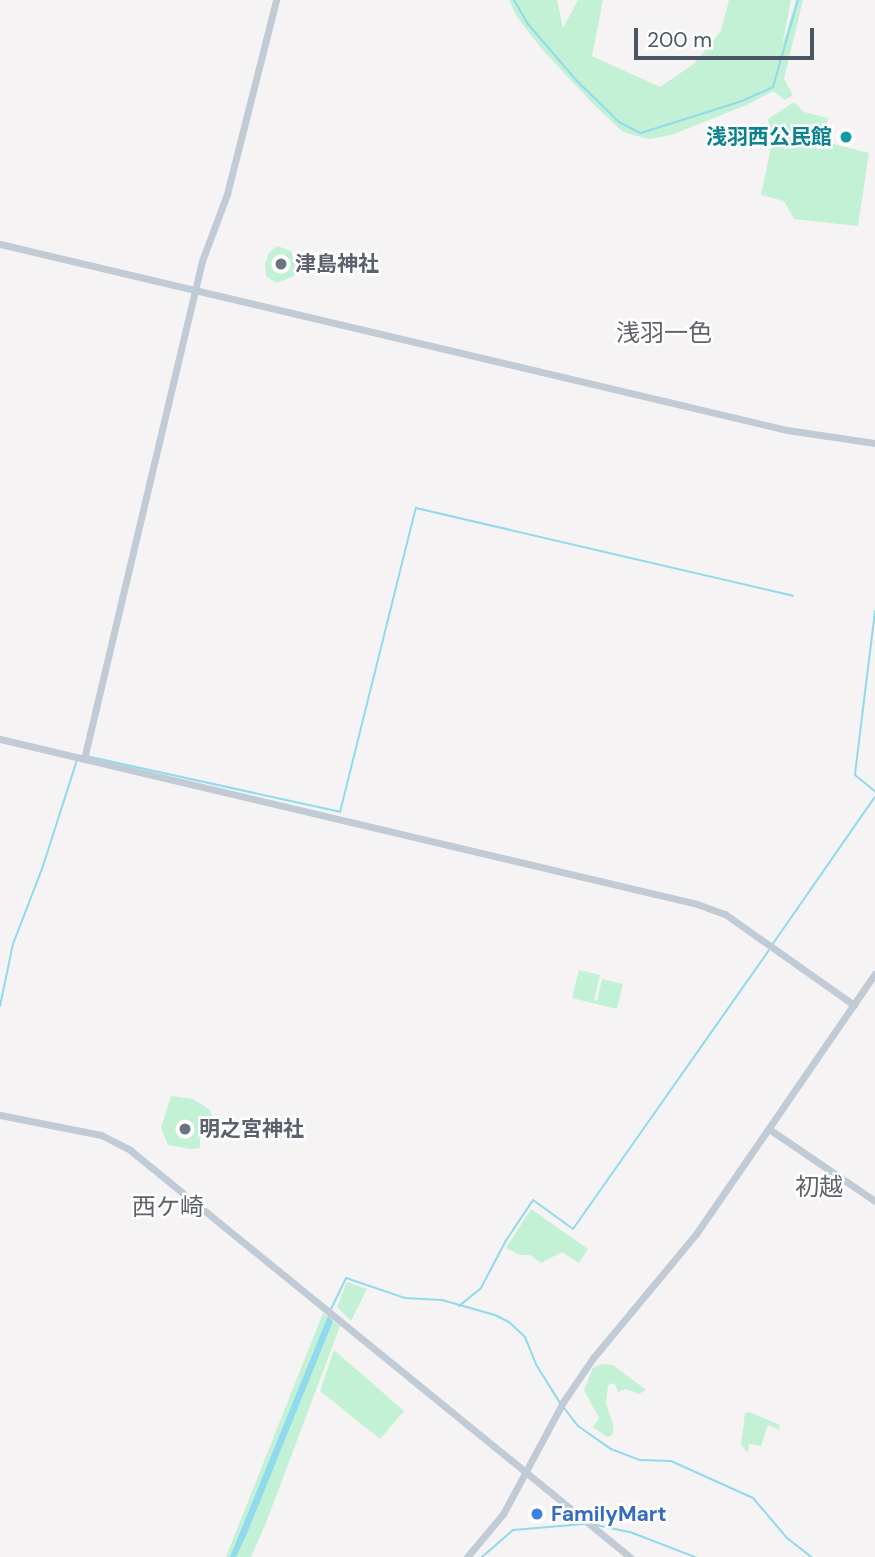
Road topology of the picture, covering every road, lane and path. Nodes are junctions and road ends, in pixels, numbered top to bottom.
1 (276, 0) edge
2 (0, 244) edge
3 (195, 289) junction
4 (875, 443) edge
5 (0, 739) edge
6 (84, 759) junction
7 (875, 974) edge
8 (854, 1005) junction
9 (0, 1115) edge
10 (769, 1129) junction
11 (875, 1201) edge
12 (525, 1472) junction
13 (467, 1557) edge
14 (630, 1557) edge

1 - 3 street
2 - 3 street
3 - 4 street
3 - 6 street
5 - 6 street
6 - 8 street
7 - 8 street
8 - 10 street
9 - 12 street
10 - 11 street
10 - 12 street
12 - 13 street
12 - 14 street

